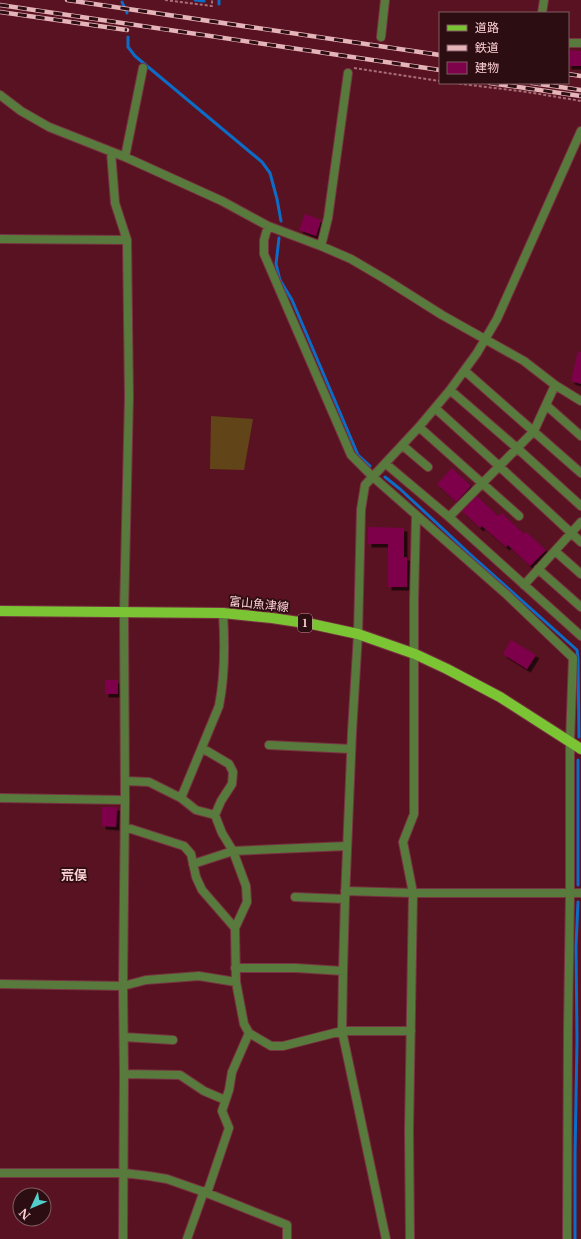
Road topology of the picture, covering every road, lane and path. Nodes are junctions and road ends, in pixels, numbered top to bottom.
1 (165, 0) edge
2 (212, 0) edge
3 (385, 0) edge
4 (544, 0) edge
5 (539, 12) edge
6 (381, 37) dead end
7 (569, 43) edge
8 (581, 43) edge
9 (143, 68) dead end
10 (349, 70) joint
11 (439, 81) edge
12 (462, 84) edge
13 (0, 95) edge
14 (581, 101) edge
15 (581, 131) edge
16 (111, 152) junction
17 (126, 157) junction
18 (268, 226) junction
19 (0, 239) edge
20 (127, 240) junction
21 (321, 246) junction
22 (486, 339) junction
23 (464, 371) junction
24 (555, 385) junction
25 (450, 390) junction
26 (581, 401) edge
27 (546, 405) junction
28 (435, 408) junction
29 (419, 427) junction
30 (534, 431) junction
31 (581, 436) edge
32 (402, 445) junction
33 (517, 448) junction
34 (386, 464) junction
35 (500, 466) junction
36 (428, 467) dead end
37 (581, 472) edge
38 (372, 476) junction
39 (482, 483) junction
40 (581, 506) edge
41 (416, 515) junction
42 (519, 516) dead end
43 (449, 517) junction
44 (581, 522) edge
45 (571, 533) junction
46 (581, 542) edge
47 (555, 551) junction
48 (538, 569) junction
49 (581, 574) edge
50 (524, 585) junction
51 (581, 607) edge
52 (0, 611) edge
53 (124, 612) junction
54 (223, 613) junction
55 (358, 634) junction
56 (581, 636) edge
57 (415, 654) junction
58 (570, 742) junction
59 (269, 745) dead end
60 (202, 748) junction
61 (351, 749) junction
62 (581, 749) edge
63 (125, 781) junction
64 (0, 798) edge
65 (181, 798) junction
66 (125, 800) junction
67 (215, 815) junction
68 (125, 826) junction
69 (347, 846) junction
70 (233, 851) junction
71 (193, 864) junction
72 (413, 893) junction
73 (570, 893) junction
74 (581, 893) edge
75 (345, 895) junction
76 (295, 897) dead end
77 (235, 928) junction
78 (235, 968) junction
79 (343, 971) junction
80 (236, 982) junction
81 (0, 984) edge
82 (123, 986) junction
83 (342, 1031) junction
84 (411, 1031) junction
85 (249, 1033) junction
86 (124, 1037) junction
87 (173, 1040) dead end
88 (124, 1074) junction
89 (225, 1100) junction
90 (0, 1173) edge
91 (124, 1174) junction
92 (205, 1192) junction
93 (123, 1239) edge
94 (187, 1239) edge
95 (287, 1239) edge
96 (386, 1239) edge
97 (410, 1239) edge
98 (567, 1239) edge

1 - 2 path
3 - 6 street
4 - 5 street
7 - 8 street
9 - 17 street
10 - 11 path
10 - 21 street
12 - 14 path
13 - 16 street
15 - 22 street
16 - 17 street
16 - 20 street
17 - 18 street
18 - 21 street
18 - 38 street
19 - 20 street
20 - 53 street
21 - 22 street
22 - 23 street
22 - 24 street
23 - 25 street
23 - 30 street
24 - 26 street
24 - 27 street
25 - 28 street
25 - 33 street
27 - 30 street
27 - 31 street
28 - 29 street
28 - 35 street
29 - 32 street
29 - 39 street
30 - 33 street
30 - 37 street
32 - 34 street
32 - 36 street
33 - 35 street
33 - 40 street
34 - 38 street
34 - 43 street
35 - 39 street
35 - 45 street
38 - 41 street
38 - 55 street
39 - 42 street
39 - 43 street
41 - 57 street
41 - 58 street
43 - 50 street
44 - 45 street
45 - 46 street
45 - 47 street
47 - 48 street
47 - 49 street
48 - 50 street
48 - 51 street
50 - 56 street
52 - 53 main road, 富山魚津線 / 1
53 - 54 main road, 富山魚津線 / 1
53 - 63 street
54 - 55 main road, 富山魚津線 / 1
54 - 60 street
55 - 57 main road, 富山魚津線 / 1
55 - 61 street
57 - 58 main road, 富山魚津線 / 1
57 - 72 street
58 - 62 main road, 富山魚津線 / 1
58 - 73 street
59 - 61 street
60 - 65 street
60 - 67 street
61 - 69 street
63 - 65 street
63 - 66 street
64 - 66 street
65 - 67 street
66 - 68 street
67 - 70 street
68 - 71 street
68 - 82 street
69 - 70 street
69 - 75 street
70 - 71 street
70 - 77 street
71 - 77 street
72 - 73 street
72 - 75 street
72 - 84 street
73 - 74 street
73 - 98 street
75 - 76 street
75 - 79 street
77 - 78 street
78 - 79 street
78 - 80 street
79 - 83 street
80 - 82 street
80 - 85 street
81 - 82 street
82 - 86 street
83 - 84 street
83 - 85 street
83 - 96 street
84 - 97 street
85 - 89 street
86 - 87 street
86 - 88 street
88 - 89 street
88 - 91 street
89 - 92 street
90 - 91 street
91 - 92 street
91 - 93 street
92 - 94 street
92 - 95 street

